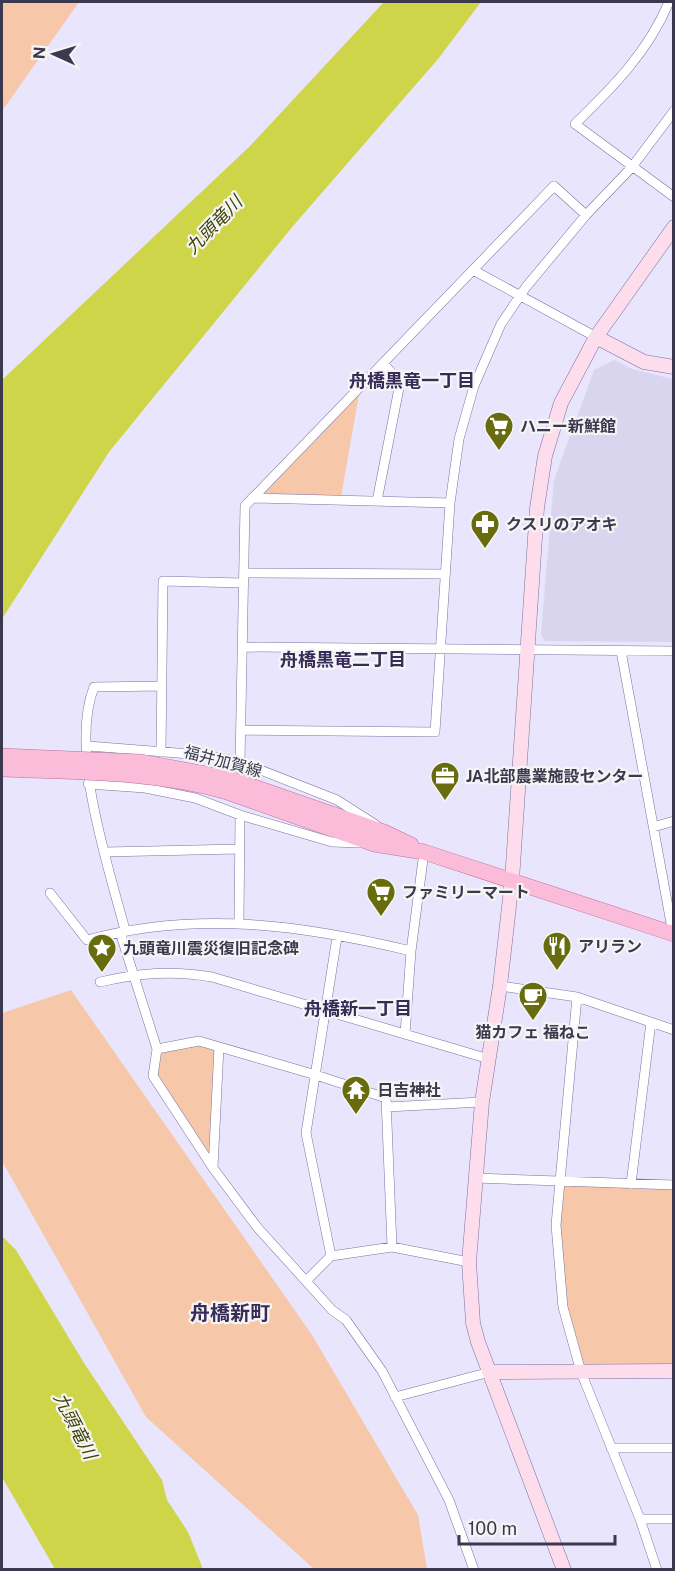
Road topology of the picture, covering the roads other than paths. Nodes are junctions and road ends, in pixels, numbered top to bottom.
1 (669, 2) edge
2 (674, 111) edge
3 (632, 167) junction
4 (674, 197) edge
5 (585, 215) junction
6 (674, 227) edge
7 (472, 270) junction
8 (519, 298) junction
9 (596, 337) junction
10 (383, 363) junction
11 (674, 367) edge
12 (252, 498) junction
13 (377, 501) junction
14 (450, 503) junction
15 (445, 574) junction
16 (244, 578) junction
17 (242, 647) junction
18 (440, 648) junction
19 (527, 649) junction
20 (621, 651) junction
21 (674, 651) edge
22 (162, 686) junction
23 (241, 730) junction
24 (88, 746) junction
25 (161, 752) junction
26 (2, 756) edge
27 (240, 762) junction
28 (2, 769) edge
29 (88, 784) junction
30 (226, 785) junction
31 (240, 815) junction
32 (674, 821) edge
33 (653, 827) junction
34 (384, 832) junction
35 (374, 844) junction
36 (239, 849) junction
37 (105, 852) junction
38 (424, 852) junction
39 (512, 880) junction
40 (50, 893) dead end
41 (239, 922) junction
42 (122, 931) junction
43 (673, 934) edge
44 (337, 937) junction
45 (411, 951) junction
46 (133, 974) junction
47 (100, 982) dead end
48 (500, 986) junction
49 (578, 997) junction
50 (326, 1010) junction
51 (651, 1022) junction
52 (674, 1030) edge
53 (405, 1034) junction
54 (219, 1047) junction
55 (157, 1049) junction
56 (489, 1059) junction
57 (316, 1075) junction
58 (482, 1102) junction
59 (387, 1107) junction
60 (213, 1168) junction
61 (475, 1178) junction
62 (558, 1181) junction
63 (631, 1184) junction
64 (674, 1185) edge
65 (392, 1247) junction
66 (330, 1256) junction
67 (469, 1262) junction
68 (307, 1280) junction
69 (674, 1371) edge
70 (490, 1372) junction
71 (581, 1372) junction
72 (395, 1397) junction
73 (611, 1448) junction
74 (674, 1448) edge
75 (640, 1519) junction
76 (674, 1519) edge
77 (474, 1569) edge
78 (564, 1569) edge
79 (657, 1569) edge

1 - 3 street
2 - 3 street
3 - 4 street
3 - 5 street
5 - 7 street
5 - 8 street
6 - 9 street
7 - 8 street
7 - 10 street
8 - 9 street
8 - 14 street
9 - 11 street
9 - 19 street
10 - 12 street
10 - 13 street
12 - 13 street
12 - 16 street
13 - 14 street
14 - 15 street
15 - 16 street
15 - 18 street
16 - 17 street
16 - 22 street
17 - 18 street
17 - 23 street
18 - 19 street
18 - 23 street
19 - 20 street
19 - 39 street
20 - 21 street
20 - 33 street
22 - 24 street
22 - 25 street
23 - 27 street
24 - 25 street
24 - 29 street
25 - 27 street
26 - 30 main road, 福井加賀線, bridge
27 - 34 street
28 - 30 main road, 福井加賀線, bridge
29 - 31 street
29 - 37 street
30 - 34 main road, 福井加賀線
30 - 35 main road, 福井加賀線
31 - 35 street
31 - 36 street
32 - 33 street
33 - 43 street
34 - 38 main road, 福井加賀線
35 - 38 main road, 福井加賀線
36 - 37 street
36 - 41 street
37 - 42 street
38 - 39 main road, 福井加賀線
38 - 45 street
39 - 43 main road, 福井加賀線
39 - 48 street
40 - 42 street
41 - 42 street
41 - 44 street
42 - 46 street
44 - 45 street
44 - 50 street
45 - 53 street
46 - 47 street
46 - 50 street
46 - 55 street
48 - 49 street
48 - 56 street
49 - 51 street
49 - 62 street
50 - 53 street
50 - 57 street
51 - 52 street
51 - 63 street
53 - 56 street
54 - 55 street
54 - 57 street
54 - 60 street
55 - 60 street
56 - 58 street
57 - 59 street
57 - 66 street
58 - 59 street
58 - 61 street
59 - 65 street
60 - 68 street
61 - 62 street
61 - 67 street
62 - 63 street
62 - 71 street
63 - 64 street
65 - 66 street
65 - 67 street
66 - 68 street
67 - 70 street
68 - 72 street
69 - 71 street
70 - 71 street
70 - 72 street
70 - 78 street
71 - 73 street
72 - 77 street
73 - 74 street
73 - 75 street
75 - 76 street
75 - 79 street

